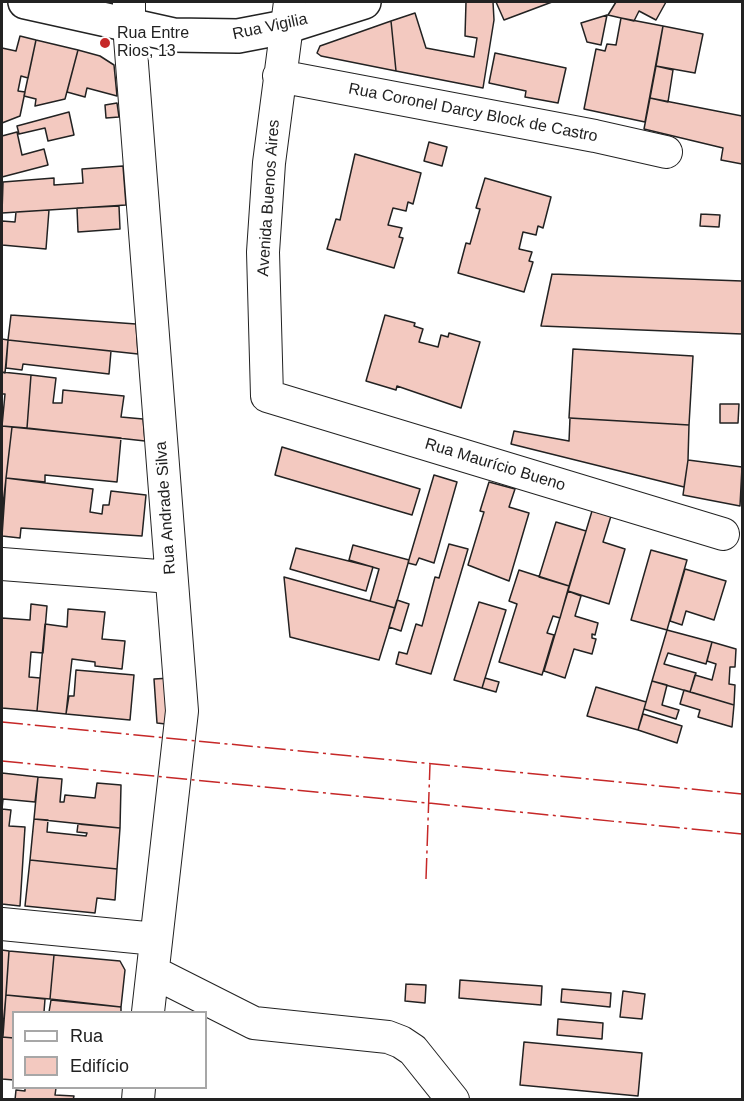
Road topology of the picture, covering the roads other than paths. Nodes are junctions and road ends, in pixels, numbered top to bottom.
1 (25, 2) edge
2 (364, 2) edge
3 (129, 13) edge
4 (288, 14) edge
5 (279, 76) junction
6 (666, 152) dead end
7 (267, 396) joint
8 (723, 534) dead end
9 (2, 564) edge
10 (171, 577) junction
11 (2, 924) edge
12 (156, 939) junction
13 (153, 972) junction
14 (148, 1011) edge
15 (453, 1100) edge

1 - 3 street, Rua Vigilia
2 - 4 street, Rua Vigilia
3 - 4 street, Rua Vigilia
3 - 10 street, Rua Andrade Silva
4 - 5 street, Avenida Buenos Aires
5 - 6 street, Rua Coronel Darcy Block de Castro
5 - 7 street, Avenida Buenos Aires
7 - 8 street, Rua Maurício Bueno
9 - 10 street
10 - 12 street, Rua Andrade Silva
11 - 12 street
12 - 13 street, Rua Andrade Silva
13 - 14 street, Rua Andrade Silva
13 - 15 street

